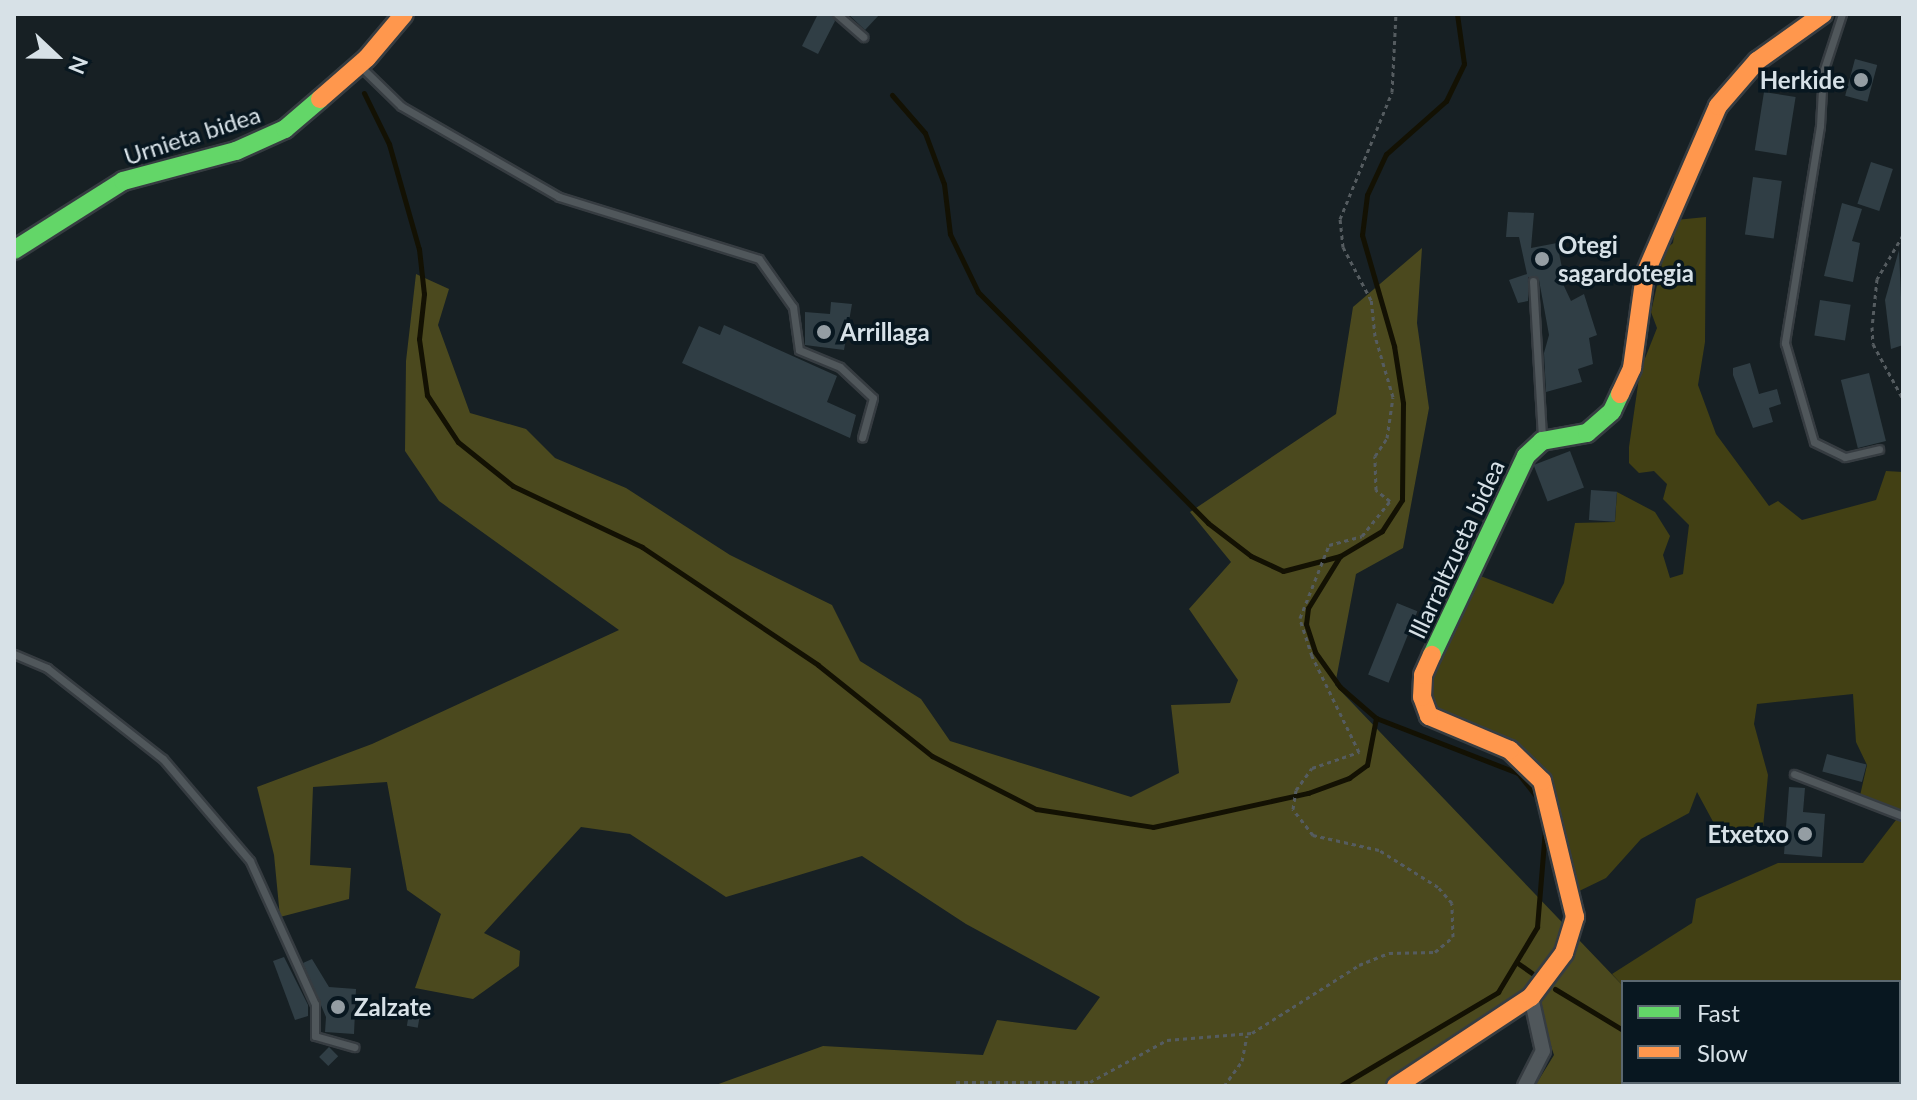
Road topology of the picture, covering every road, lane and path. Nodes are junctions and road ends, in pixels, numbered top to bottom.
1 (404, 14) edge
2 (837, 14) edge
3 (1396, 14) edge
4 (1823, 14) edge
5 (1842, 14) edge
6 (863, 37) dead end
7 (359, 65) junction
8 (1903, 235) edge
9 (14, 250) edge
10 (1533, 281) dead end
11 (1903, 399) edge
12 (862, 438) dead end
13 (1542, 441) junction
14 (1879, 449) dead end
15 (14, 654) edge
16 (1794, 774) dead end
17 (1903, 816) edge
18 (1531, 997) junction
19 (1247, 1035) junction
20 (354, 1047) dead end
21 (956, 1082) dead end
22 (1224, 1086) edge
23 (1396, 1086) edge
24 (1525, 1086) edge

1 - 7 street, Urnieta bidea
2 - 6 lane
3 - 19 path
4 - 13 street
5 - 14 lane
7 - 9 street, Urnieta bidea
7 - 12 lane
8 - 11 path
10 - 13 lane
13 - 18 street, Illarraltzueta bidea
15 - 20 lane
16 - 17 lane
18 - 23 street, Illarraltzueta bidea
18 - 24 street
19 - 21 path
19 - 22 path

